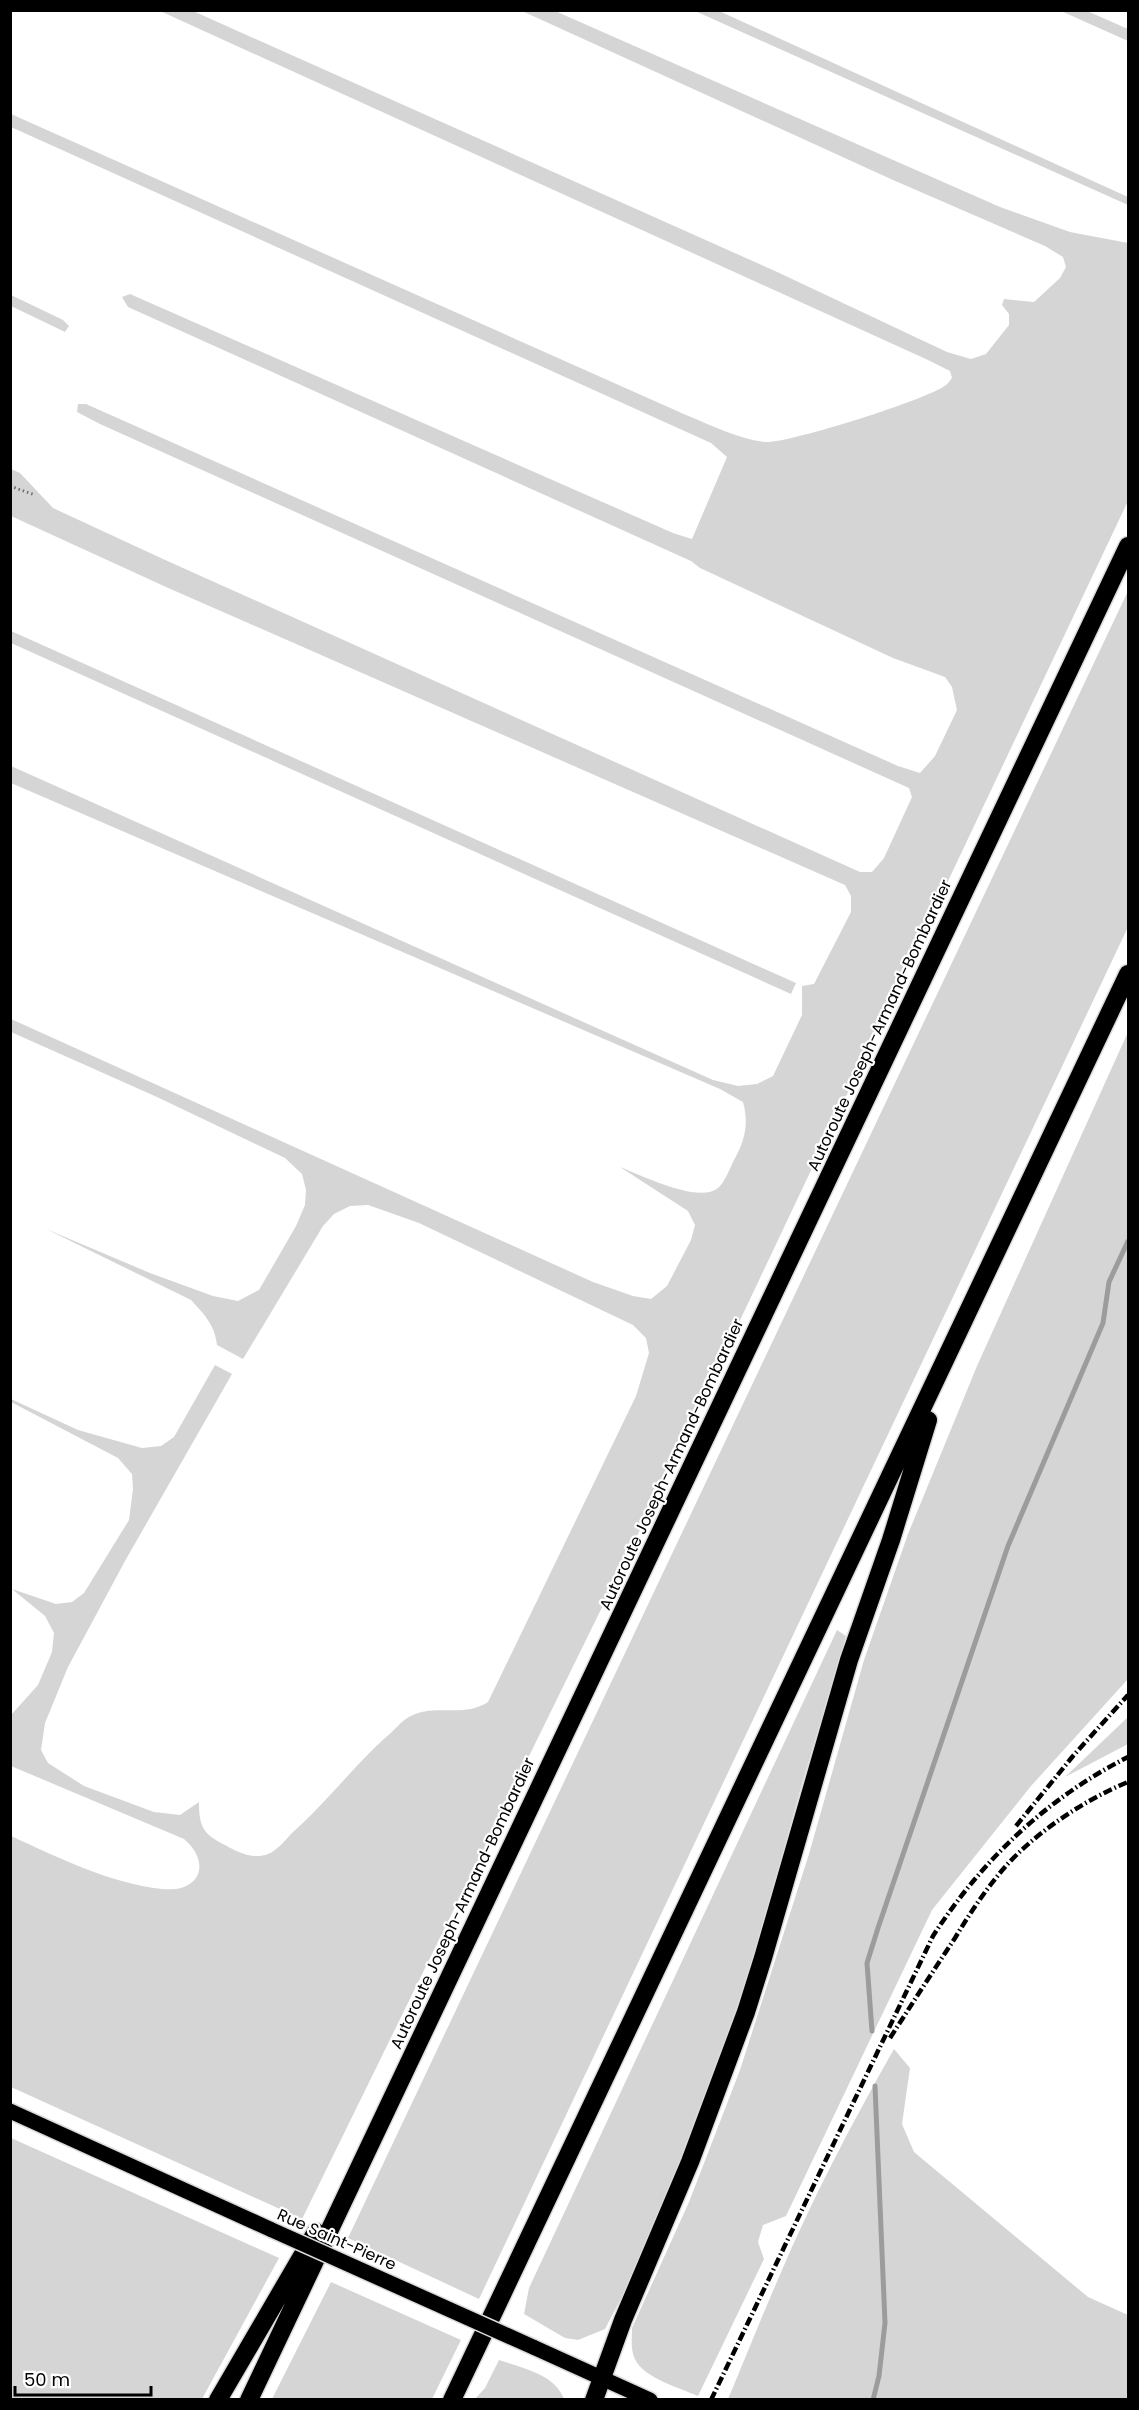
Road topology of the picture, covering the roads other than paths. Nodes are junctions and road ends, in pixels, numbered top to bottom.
1 (1128, 546) edge
2 (1128, 974) edge
3 (946, 1359) junction
4 (10, 2111) edge
5 (385, 2114) junction
6 (603, 2378) junction
7 (218, 2400) edge
8 (249, 2400) edge
9 (453, 2400) edge
10 (594, 2400) edge
11 (650, 2400) edge

1 - 5 highway, Autoroute Joseph-Armand-Bombardier
2 - 3 highway
3 - 6 highway
3 - 9 highway
4 - 6 main road, Rue Saint-Pierre, bridge
5 - 7 highway
5 - 8 highway, Autoroute Joseph-Armand-Bombardier
6 - 10 highway
6 - 11 main road, Rue Saint-Pierre

